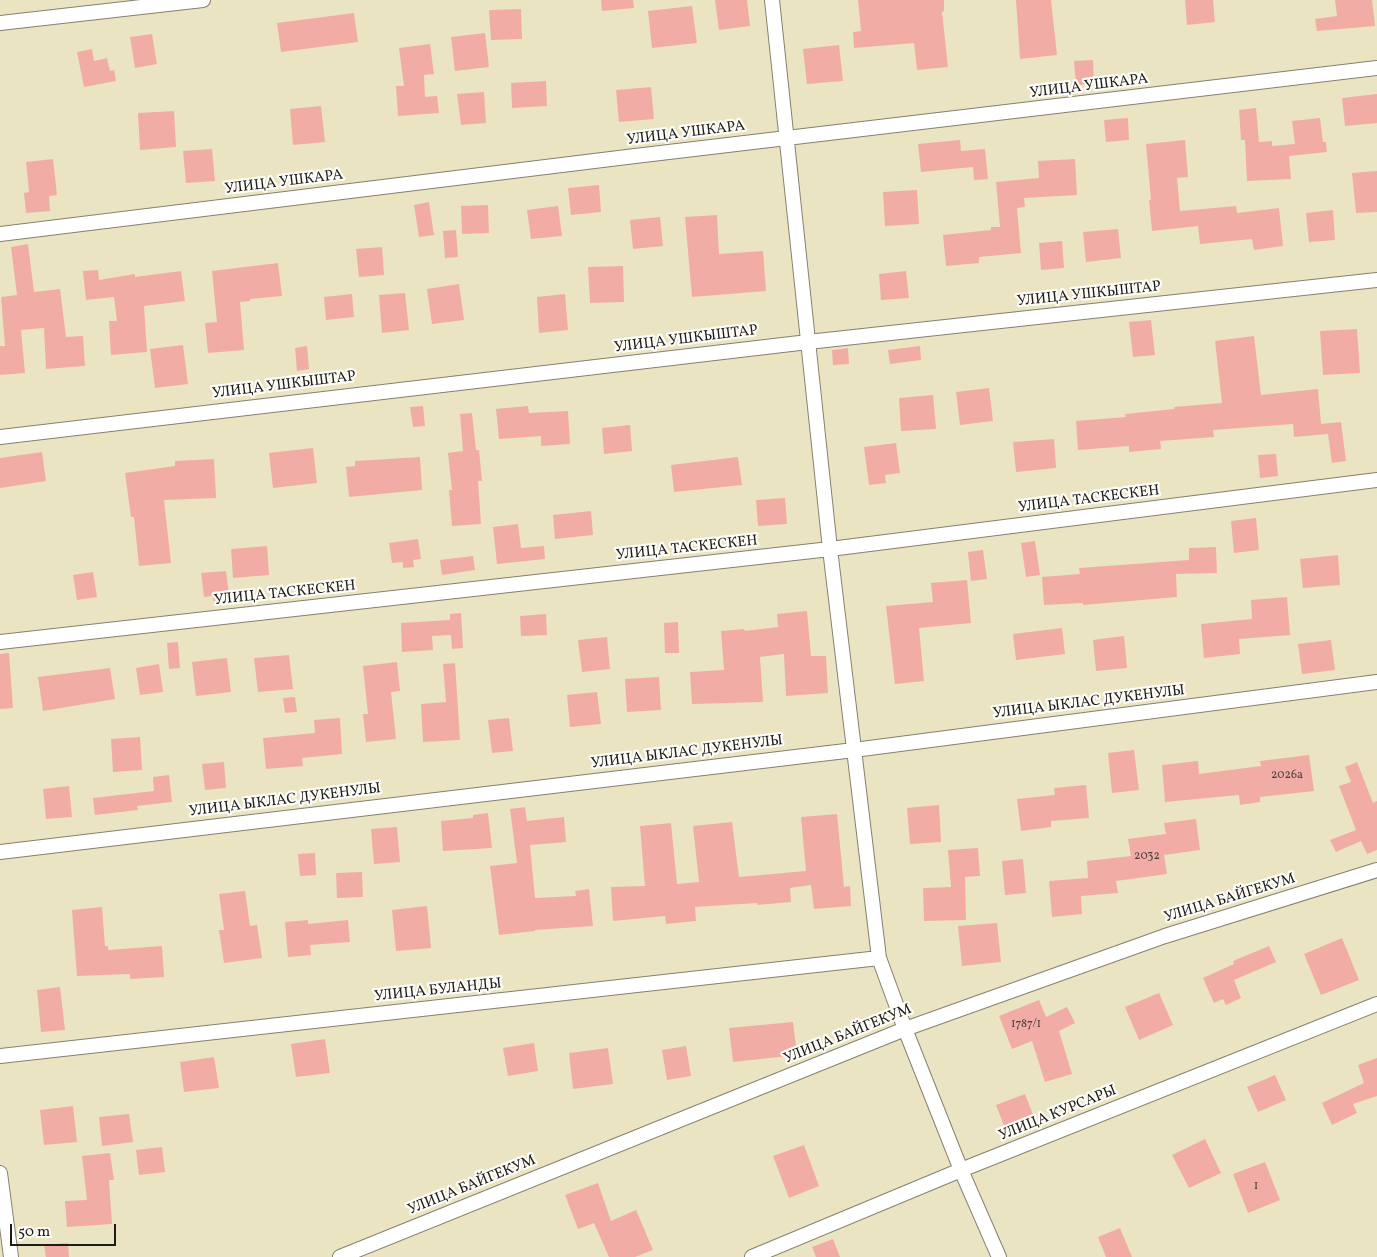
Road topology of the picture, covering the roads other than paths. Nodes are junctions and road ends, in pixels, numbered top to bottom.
1 (204, 0) edge
2 (772, 0) edge
3 (0, 24) edge
4 (1377, 68) edge
5 (785, 138) junction
6 (0, 234) edge
7 (1377, 280) edge
8 (808, 342) junction
9 (0, 437) edge
10 (1377, 480) edge
11 (830, 549) junction
12 (0, 642) edge
13 (1377, 682) edge
14 (854, 750) junction
15 (0, 852) edge
16 (1377, 870) edge
17 (879, 958) junction
18 (1377, 1004) edge
19 (905, 1029) junction
20 (0, 1056) edge
21 (961, 1170) junction
22 (0, 1174) edge
23 (11, 1257) edge
24 (340, 1257) edge
25 (752, 1257) edge
26 (1000, 1257) edge

1 - 3 street
2 - 5 street
4 - 5 street, УЛИЦА УШКАРА
5 - 6 street, УЛИЦА УШКАРА
5 - 8 street
7 - 8 street, УЛИЦА УШКЫШТАР
8 - 9 street, УЛИЦА УШКЫШТАР
8 - 11 street
10 - 11 street, УЛИЦА ТАСКЕСКЕН
11 - 12 street, УЛИЦА ТАСКЕСКЕН
11 - 14 street
13 - 14 street, УЛИЦА ЫКЛАС ДУКЕНУЛЫ
14 - 15 street, УЛИЦА ЫКЛАС ДУКЕНУЛЫ
14 - 17 street
16 - 19 street, УЛИЦА БАЙГЕКУМ
17 - 19 street
17 - 20 street, УЛИЦА БУЛАНДЫ
18 - 21 street, УЛИЦА КУРСАРЫ
19 - 21 street
19 - 24 street, УЛИЦА БАЙГЕКУМ
21 - 25 street, УЛИЦА КУРСАРЫ
21 - 26 street
22 - 23 street

